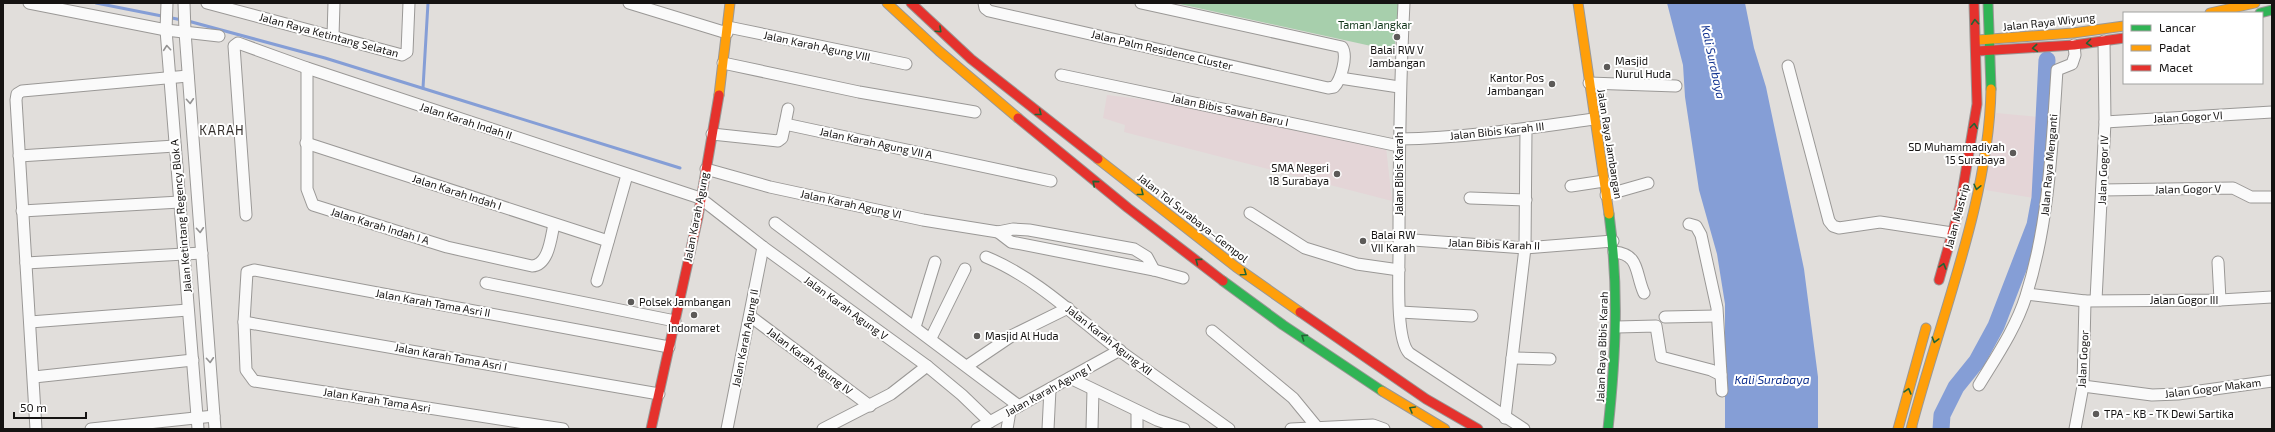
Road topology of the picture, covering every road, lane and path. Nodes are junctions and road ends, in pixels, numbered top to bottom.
1 (29, 3) edge
2 (184, 3) edge
3 (207, 3) edge
4 (334, 3) edge
5 (409, 3) edge
6 (629, 3) edge
7 (730, 3) edge
8 (887, 3) edge
9 (911, 3) edge
10 (984, 3) edge
11 (1141, 3) edge
12 (1404, 3) edge
13 (1578, 3) edge
14 (1974, 3) edge
15 (1988, 3) edge
16 (2255, 3) edge
17 (167, 7) edge
18 (2214, 12) edge
19 (185, 24) junction
20 (2123, 26) edge
21 (166, 28) junction
22 (728, 30) junction
23 (219, 36) dead end
24 (333, 36) junction
25 (2123, 38) edge
26 (2074, 39) junction
27 (1990, 40) junction
28 (1976, 41) junction
29 (2104, 41) junction
30 (1977, 51) junction
31 (1991, 52) junction
32 (723, 63) junction
33 (906, 64) dead end
34 (1788, 66) dead end
35 (307, 68) junction
36 (1061, 75) dead end
37 (188, 76) junction
38 (170, 78) junction
39 (1340, 78) junction
40 (1589, 83) junction
41 (1399, 86) junction
42 (1676, 86) dead end
43 (788, 109) dead end
44 (975, 112) dead end
45 (2272, 112) edge
46 (1594, 119) junction
47 (2105, 122) junction
48 (786, 124) junction
49 (1526, 129) junction
50 (712, 134) junction
51 (1399, 142) junction
52 (306, 143) junction
53 (175, 146) junction
54 (19, 156) junction
55 (706, 169) junction
56 (627, 175) junction
57 (1051, 181) dead end
58 (1604, 181) junction
59 (1648, 183) dead end
60 (1571, 186) dead end
61 (2102, 190) junction
62 (1606, 195) junction
63 (2272, 197) edge
64 (700, 198) junction
65 (1470, 198) dead end
66 (1526, 200) junction
67 (180, 202) junction
68 (22, 212) junction
69 (1250, 213) dead end
70 (246, 215) dead end
71 (775, 223) dead end
72 (554, 224) junction
73 (1689, 224) dead end
74 (998, 232) junction
75 (1952, 233) junction
76 (1399, 239) junction
77 (608, 241) junction
78 (763, 247) junction
79 (1613, 247) junction
80 (1526, 248) junction
81 (202, 253) junction
82 (184, 255) junction
83 (986, 258) dead end
84 (935, 262) dead end
85 (2218, 262) dead end
86 (26, 263) junction
87 (966, 269) dead end
88 (1154, 270) junction
89 (1399, 270) junction
90 (1183, 278) dead end
91 (597, 282) dead end
92 (486, 283) dead end
93 (1936, 291) dead end
94 (1644, 293) dead end
95 (2027, 294) junction
96 (2272, 297) edge
97 (2096, 300) junction
98 (2220, 300) junction
99 (2085, 301) junction
100 (1068, 308) junction
101 (188, 310) junction
102 (1400, 312) junction
103 (750, 316) junction
104 (1472, 316) dead end
105 (1717, 316) junction
106 (1665, 317) dead end
107 (1928, 320) dead end
108 (675, 321) junction
109 (30, 322) junction
110 (244, 322) junction
111 (915, 327) junction
112 (1617, 327) junction
113 (1212, 331) dead end
114 (931, 338) junction
115 (669, 347) junction
116 (1120, 350) junction
117 (1512, 358) junction
118 (193, 360) junction
119 (1550, 360) dead end
120 (926, 366) junction
121 (967, 366) junction
122 (1721, 375) junction
123 (34, 377) junction
124 (1070, 378) junction
125 (2272, 380) edge
126 (1979, 385) dead end
127 (2083, 386) junction
128 (1050, 388) junction
129 (1093, 390) junction
130 (1722, 391) dead end
131 (659, 394) junction
132 (870, 406) junction
133 (1014, 408) junction
134 (1137, 411) junction
135 (214, 416) junction
136 (197, 418) junction
137 (1505, 418) junction
138 (990, 422) junction
139 (1321, 427) edge
140 (36, 429) edge
141 (91, 429) edge
142 (198, 429) edge
143 (215, 429) edge
144 (563, 429) edge
145 (651, 429) edge
146 (727, 429) edge
147 (823, 429) edge
148 (977, 429) edge
149 (1007, 429) edge
150 (1048, 429) edge
151 (1092, 429) edge
152 (1138, 429) edge
153 (1184, 429) edge
154 (1229, 429) edge
155 (1291, 429) edge
156 (1384, 429) edge
157 (1445, 429) edge
158 (1478, 429) edge
159 (1524, 429) edge
160 (1608, 429) edge
161 (1898, 429) edge
162 (1912, 429) edge
163 (2075, 429) edge

1 - 21 street
2 - 19 street, Jalan Ketintang Regency Blok A
3 - 24 street, Jalan Raya Ketintang Selatan
4 - 24 street
5 - 24 street, Jalan Raya Ketintang Selatan
6 - 22 street, Jalan Karah Agung VIII
7 - 22 main road, Jalan Karah Agung
157 -> 8 main road
9 -> 158 main road, Jalan Tol Surabaya–Gempol
10 - 39 street, Jalan Palm Residence Cluster
11 - 39 street
12 - 41 street, Jalan Bibis Karah I
13 - 40 main road, Jalan Raya Jambangan
28 -> 14 main road, Jalan Mastrip
15 - 27 main road, Jalan Mastrip
16 - 18 main road
17 - 21 street, Jalan Ketintang Regency Blok A
19 - 21 street
19 - 23 street
19 - 37 street, Jalan Ketintang Regency Blok A
20 - 26 main road, Jalan Raya Wiyung
38 -> 21 street, Jalan Ketintang Regency Blok A
22 - 32 main road, Jalan Karah Agung
22 - 33 street, Jalan Karah Agung VIII
25 - 29 main road, Jalan Raya Wiyung
26 - 27 main road, Jalan Raya Wiyung
29 -> 26 main road, Jalan Raya Wiyung
26 -> 31 main road, Jalan Raya Wiyung
26 - 95 street, Jalan Raya Menganti
27 - 28 main road, Jalan Raya Wiyung
27 - 31 main road, Jalan Mastrip
28 - 30 main road, Jalan Mastrip
29 - 47 street, Jalan Gogor IV
30 - 31 main road, Jalan Raya Wiyung
75 -> 30 main road, Jalan Mastrip
31 -> 162 main road, Jalan Mastrip
32 - 44 street
32 - 50 main road, Jalan Karah Agung
34 - 75 street
35 - 52 street, Jalan Karah Indah I A
35 - 56 street, Jalan Karah Indah II
35 - 70 street, Jalan Karah Indah II
36 - 51 street, Jalan Bibis Sawah Baru I
37 - 38 street
37 -> 81 street, Jalan Ketintang Regency Blok A
38 - 53 street, Jalan Ketintang Regency Blok A
38 - 54 street
39 - 41 street
40 - 42 street
40 - 46 main road, Jalan Raya Jambangan
41 - 51 street, Jalan Bibis Karah I
43 - 48 street
45 - 47 street, Jalan Gogor VI
46 - 49 street, Jalan Bibis Karah III
46 - 58 main road, Jalan Raya Jambangan
47 - 61 street, Jalan Gogor IV
48 - 50 street
48 - 57 street, Jalan Karah Agung VII A
49 - 51 street, Jalan Bibis Karah III
49 - 66 street
50 - 55 main road, Jalan Karah Agung
51 - 76 street, Jalan Bibis Karah I
52 - 72 street, Jalan Karah Indah I
52 - 72 street, Jalan Karah Indah I A
53 - 54 street
53 - 67 street, Jalan Ketintang Regency Blok A
54 - 68 street
55 - 64 main road, Jalan Karah Agung
55 - 74 street, Jalan Karah Agung VI
56 - 64 street, Jalan Karah Indah II
56 - 77 street
58 - 60 street
58 - 62 main road, Jalan Raya Jambangan
59 - 62 street
61 - 63 street, Jalan Gogor V
61 - 97 street, Jalan Gogor IV
62 - 79 main road, Jalan Raya Jambangan
64 - 78 street, Jalan Karah Agung V
64 - 108 main road, Jalan Karah Agung
65 - 66 street
66 - 80 street
67 - 68 street
67 - 82 street, Jalan Ketintang Regency Blok A
68 - 86 street
69 - 89 street
71 - 111 street
72 - 77 street, Jalan Karah Indah I
73 - 105 street
74 - 88 street
74 - 88 street
93 -> 75 main road, Jalan Mastrip
76 - 80 street, Jalan Bibis Karah II
76 - 89 street, Jalan Bibis Karah I
77 - 91 street
78 - 103 street, Jalan Karah Agung II
78 - 120 street, Jalan Karah Agung V
79 - 80 street, Jalan Bibis Karah II
79 - 94 street
79 - 112 main road, Jalan Raya Bibis Karah
80 - 117 street
81 - 82 street
81 -> 135 street, Jalan Ketintang Regency Blok A
82 - 86 street
82 - 101 street, Jalan Ketintang Regency Blok A
83 - 100 street, Jalan Karah Agung XII
84 - 111 street
85 - 98 street
86 - 109 street
87 - 114 street
88 - 90 street
89 - 102 street, Jalan Bibis Karah I
92 - 108 street
95 - 99 street
95 - 126 street
96 - 98 street, Jalan Gogor III
97 - 98 street, Jalan Gogor III
97 - 99 street
99 - 127 street, Jalan Gogor
100 - 116 street, Jalan Karah Agung XII
100 - 121 street
101 - 109 street
101 - 118 street, Jalan Ketintang Regency Blok A
102 - 104 street
102 - 137 street, Jalan Bibis Karah I
103 - 132 street, Jalan Karah Agung IV
103 - 146 street, Jalan Karah Agung II
105 - 106 street
105 - 122 street
161 -> 107 main road
108 - 115 main road, Jalan Karah Agung
109 - 123 street
110 - 115 street, Jalan Karah Tama Asri II
110 - 131 street, Jalan Karah Tama Asri I
110 - 144 street, Jalan Karah Tama Asri
111 - 114 street
112 - 122 street
112 - 160 main road, Jalan Raya Bibis Karah
113 - 139 street
114 - 121 street
115 - 131 main road, Jalan Karah Agung
116 - 124 street, Jalan Karah Agung I
116 - 154 street, Jalan Karah Agung XII
117 - 119 street
117 - 137 street
118 - 123 street
118 - 136 street, Jalan Ketintang Regency Blok A
120 - 132 street
120 - 138 street, Jalan Karah Agung V
121 - 133 street
122 - 130 street
123 - 140 street
124 - 128 street, Jalan Karah Agung I
124 - 129 street
125 - 127 street, Jalan Gogor Makam
127 - 163 street, Jalan Gogor
128 - 133 street, Jalan Karah Agung I
128 - 150 street
129 - 134 street
129 - 151 street
131 - 145 main road, Jalan Karah Agung
132 - 147 street
133 - 138 street, Jalan Karah Agung I
133 - 149 street
134 - 152 street
134 - 153 street
135 - 136 street
135 - 143 street, Jalan Ketintang Regency Blok A
136 - 141 street
136 - 142 street, Jalan Ketintang Regency Blok A
137 - 159 street, Jalan Bibis Karah I
138 - 148 street, Jalan Karah Agung I
139 - 155 street
139 - 156 street

